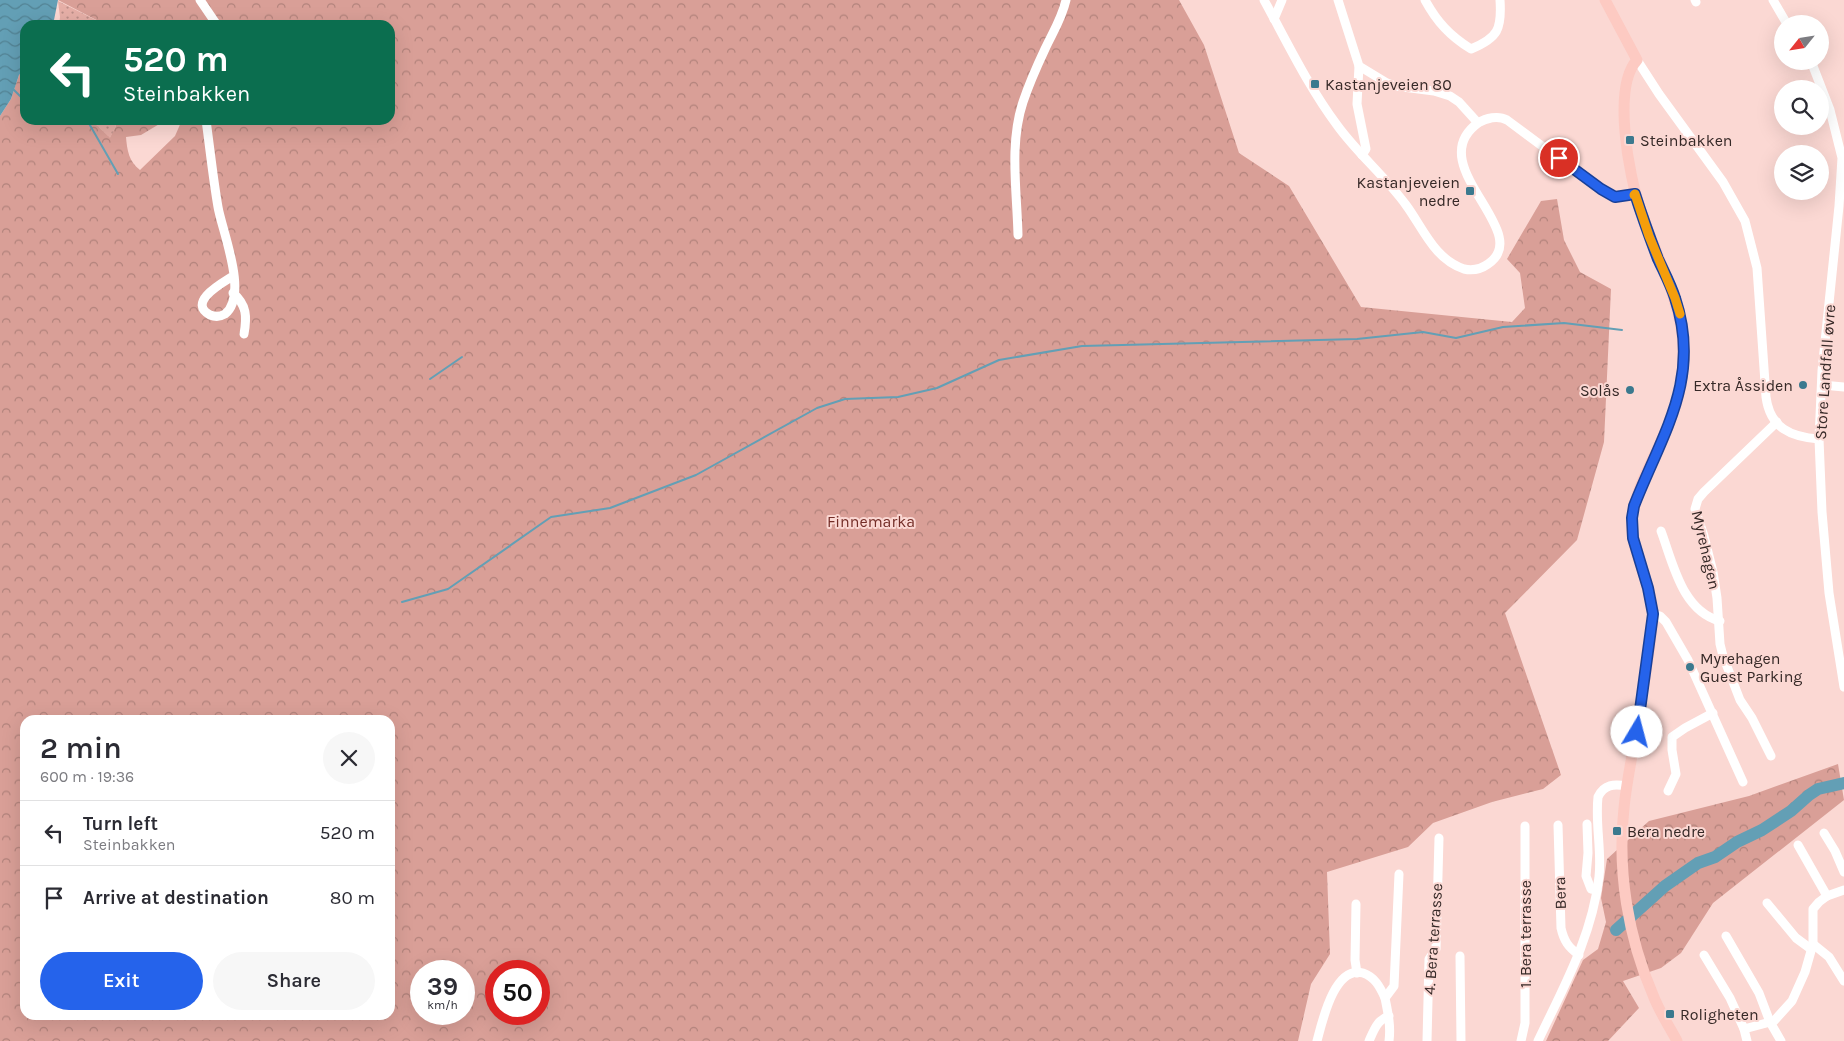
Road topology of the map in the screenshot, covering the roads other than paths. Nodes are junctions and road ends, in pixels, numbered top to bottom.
1 (200, 0) edge
2 (1066, 0) edge
3 (1264, 0) edge
4 (1282, 0) edge
5 (1338, 0) edge
6 (1425, 0) edge
7 (1500, 0) edge
8 (1605, 0) edge
9 (1773, 0) edge
10 (1782, 15) edge
11 (1274, 19) junction
12 (214, 20) edge
13 (1637, 60) junction
14 (1360, 66) junction
15 (1814, 70) edge
16 (1478, 123) junction
17 (207, 125) edge
18 (1843, 152) edge
19 (1362, 155) junction
20 (1635, 194) junction
21 (1018, 235) dead end
22 (234, 276) junction
23 (233, 293) junction
24 (244, 334) dead end
25 (1822, 384) junction
26 (1844, 387) edge
27 (1777, 422) junction
28 (1819, 439) junction
29 (1661, 531) dead end
30 (1653, 614) junction
31 (1720, 621) junction
32 (1844, 686) edge
33 (1713, 713) junction
34 (1771, 756) dead end
35 (1743, 782) dead end
36 (1627, 786) junction
37 (1668, 790) dead end
38 (1587, 824) dead end
39 (1558, 825) dead end
40 (1525, 826) dead end
41 (1824, 833) dead end
42 (1439, 838) dead end
43 (1798, 845) dead end
44 (1844, 872) edge
45 (1399, 874) dead end
46 (1597, 890) junction
47 (1844, 890) edge
48 (1827, 896) junction
49 (1768, 903) dead end
50 (1356, 904) dead end
51 (1726, 936) dead end
52 (1812, 946) junction
53 (1579, 954) junction
54 (1460, 956) dead end
55 (1704, 956) dead end
56 (1357, 972) junction
57 (1844, 982) edge
58 (1385, 998) junction
59 (1389, 1016) junction
60 (1770, 1022) junction
61 (1744, 1029) junction
62 (1318, 1041) edge
63 (1369, 1041) edge
64 (1389, 1041) edge
65 (1428, 1041) edge
66 (1461, 1041) edge
67 (1521, 1041) edge
68 (1538, 1041) edge
69 (1677, 1041) edge
70 (1748, 1041) edge
71 (1781, 1041) edge

1 - 12 street
2 - 21 street
3 - 11 street
4 - 11 street
5 - 14 street
6 - 7 street
8 - 13 main road
9 - 10 street
11 - 19 street
13 - 20 main road
13 - 27 street
14 - 16 street
14 - 19 street
15 - 18 street, Store Landfall øvre
16 - 19 street
16 - 20 street
17 - 22 street
18 - 25 street, Store Landfall øvre
20 - 30 main road
22 - 23 street
22 - 23 street
23 - 24 street
25 - 26 street
25 - 28 street, Store Landfall øvre
27 - 28 street
27 - 31 street, Myrehagen
28 - 32 street, Store Landfall øvre
29 - 31 street, Myrehagen
30 - 33 street
30 - 36 main road
31 - 34 street, Myrehagen
33 - 35 street
33 - 37 street
36 - 46 street, Bera
36 - 69 main road
38 - 46 street, Bera
39 - 53 street, Bera
40 - 67 street, 1. Bera terrasse
41 - 44 street
42 - 65 street, 4. Bera terrasse
43 - 48 street
45 - 58 street
46 - 53 street, Bera
47 - 48 street
48 - 52 street
49 - 52 street
50 - 56 street
51 - 60 street
52 - 57 street
52 - 60 street
53 - 68 street, Bera
54 - 66 street
55 - 61 street
56 - 58 street
56 - 62 street
58 - 59 street
59 - 63 street
59 - 64 street
60 - 61 street
60 - 71 street
61 - 70 street

